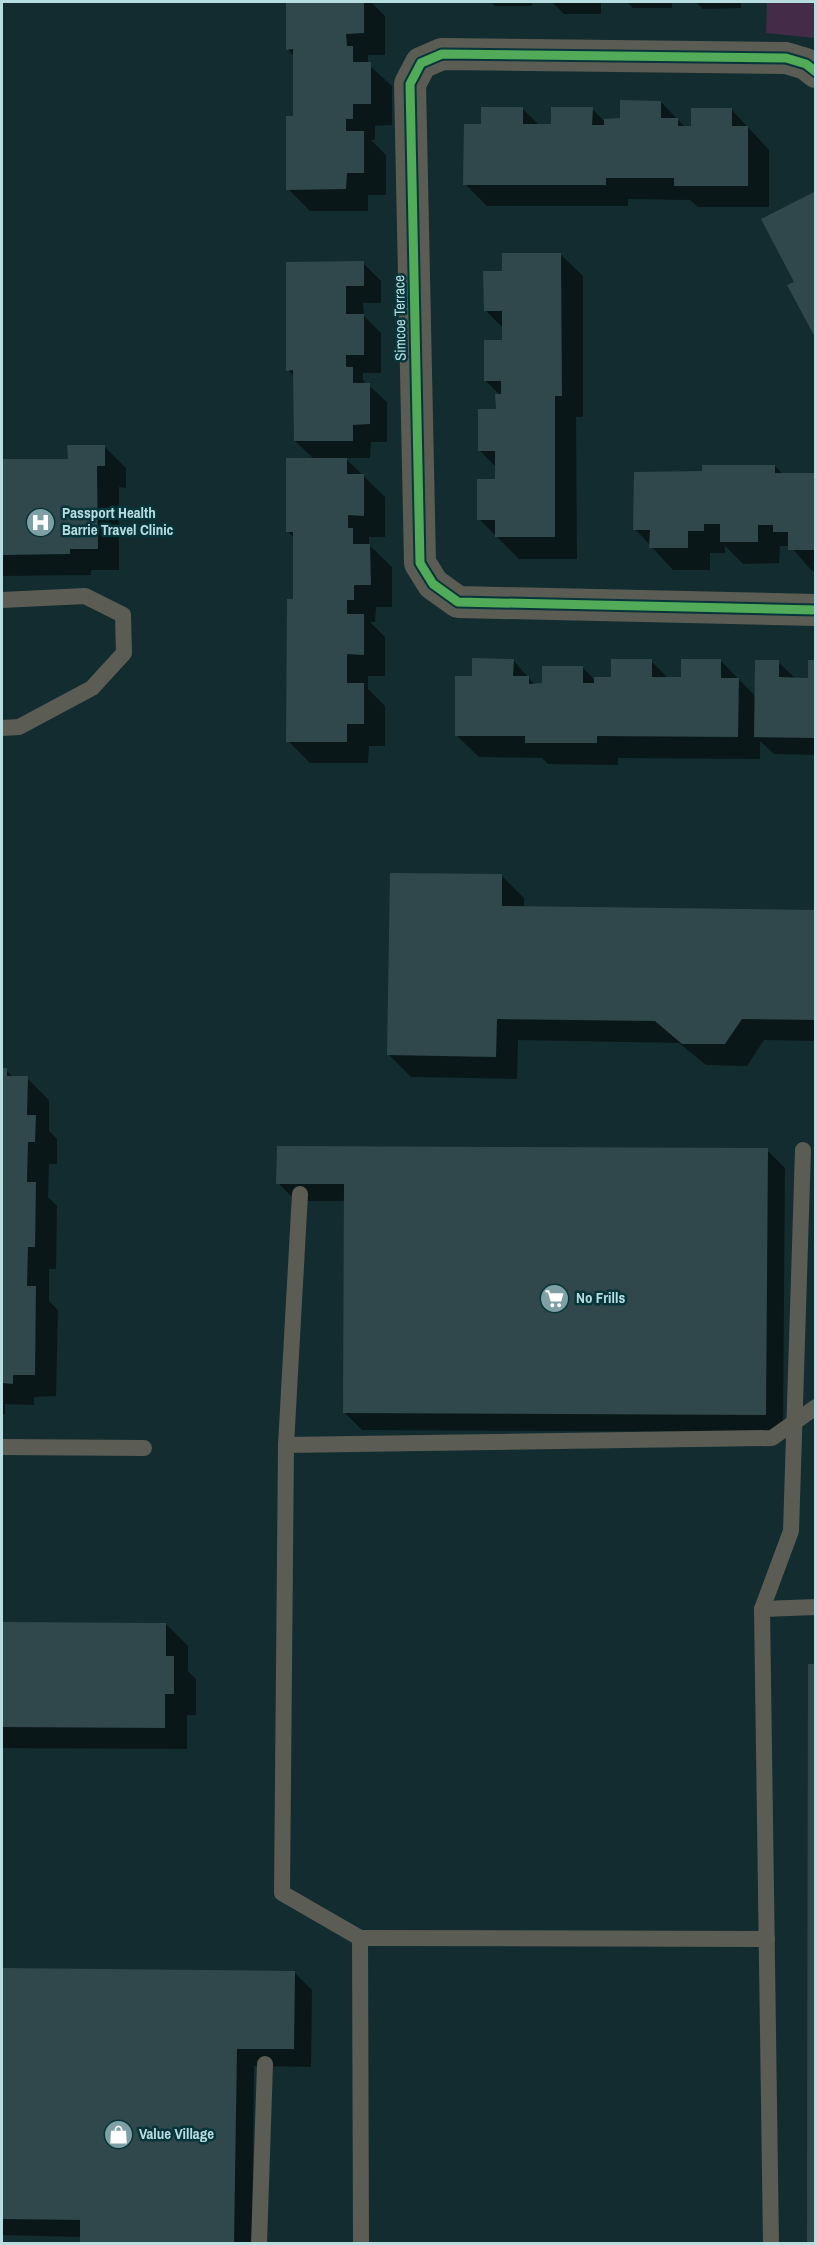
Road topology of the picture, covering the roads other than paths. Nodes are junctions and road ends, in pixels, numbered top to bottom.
1 (816, 72) edge
2 (2, 600) edge
3 (816, 610) edge
4 (2, 728) edge
5 (803, 1150) dead end
6 (300, 1194) dead end
7 (816, 1407) edge
8 (794, 1423) junction
9 (286, 1445) junction
10 (2, 1447) edge
11 (144, 1448) dead end
12 (816, 1607) edge
13 (762, 1609) junction
14 (360, 1938) junction
15 (767, 1939) junction
16 (266, 2064) dead end
17 (259, 2244) edge
18 (361, 2244) edge
19 (771, 2244) edge

1 - 3 street, Simcoe Terrace
2 - 4 lane
5 - 8 lane
6 - 9 lane
7 - 8 lane
8 - 9 lane
8 - 13 lane
9 - 14 lane
10 - 11 lane
12 - 13 lane
13 - 15 lane
14 - 15 lane
14 - 18 lane
15 - 19 lane
16 - 17 lane

